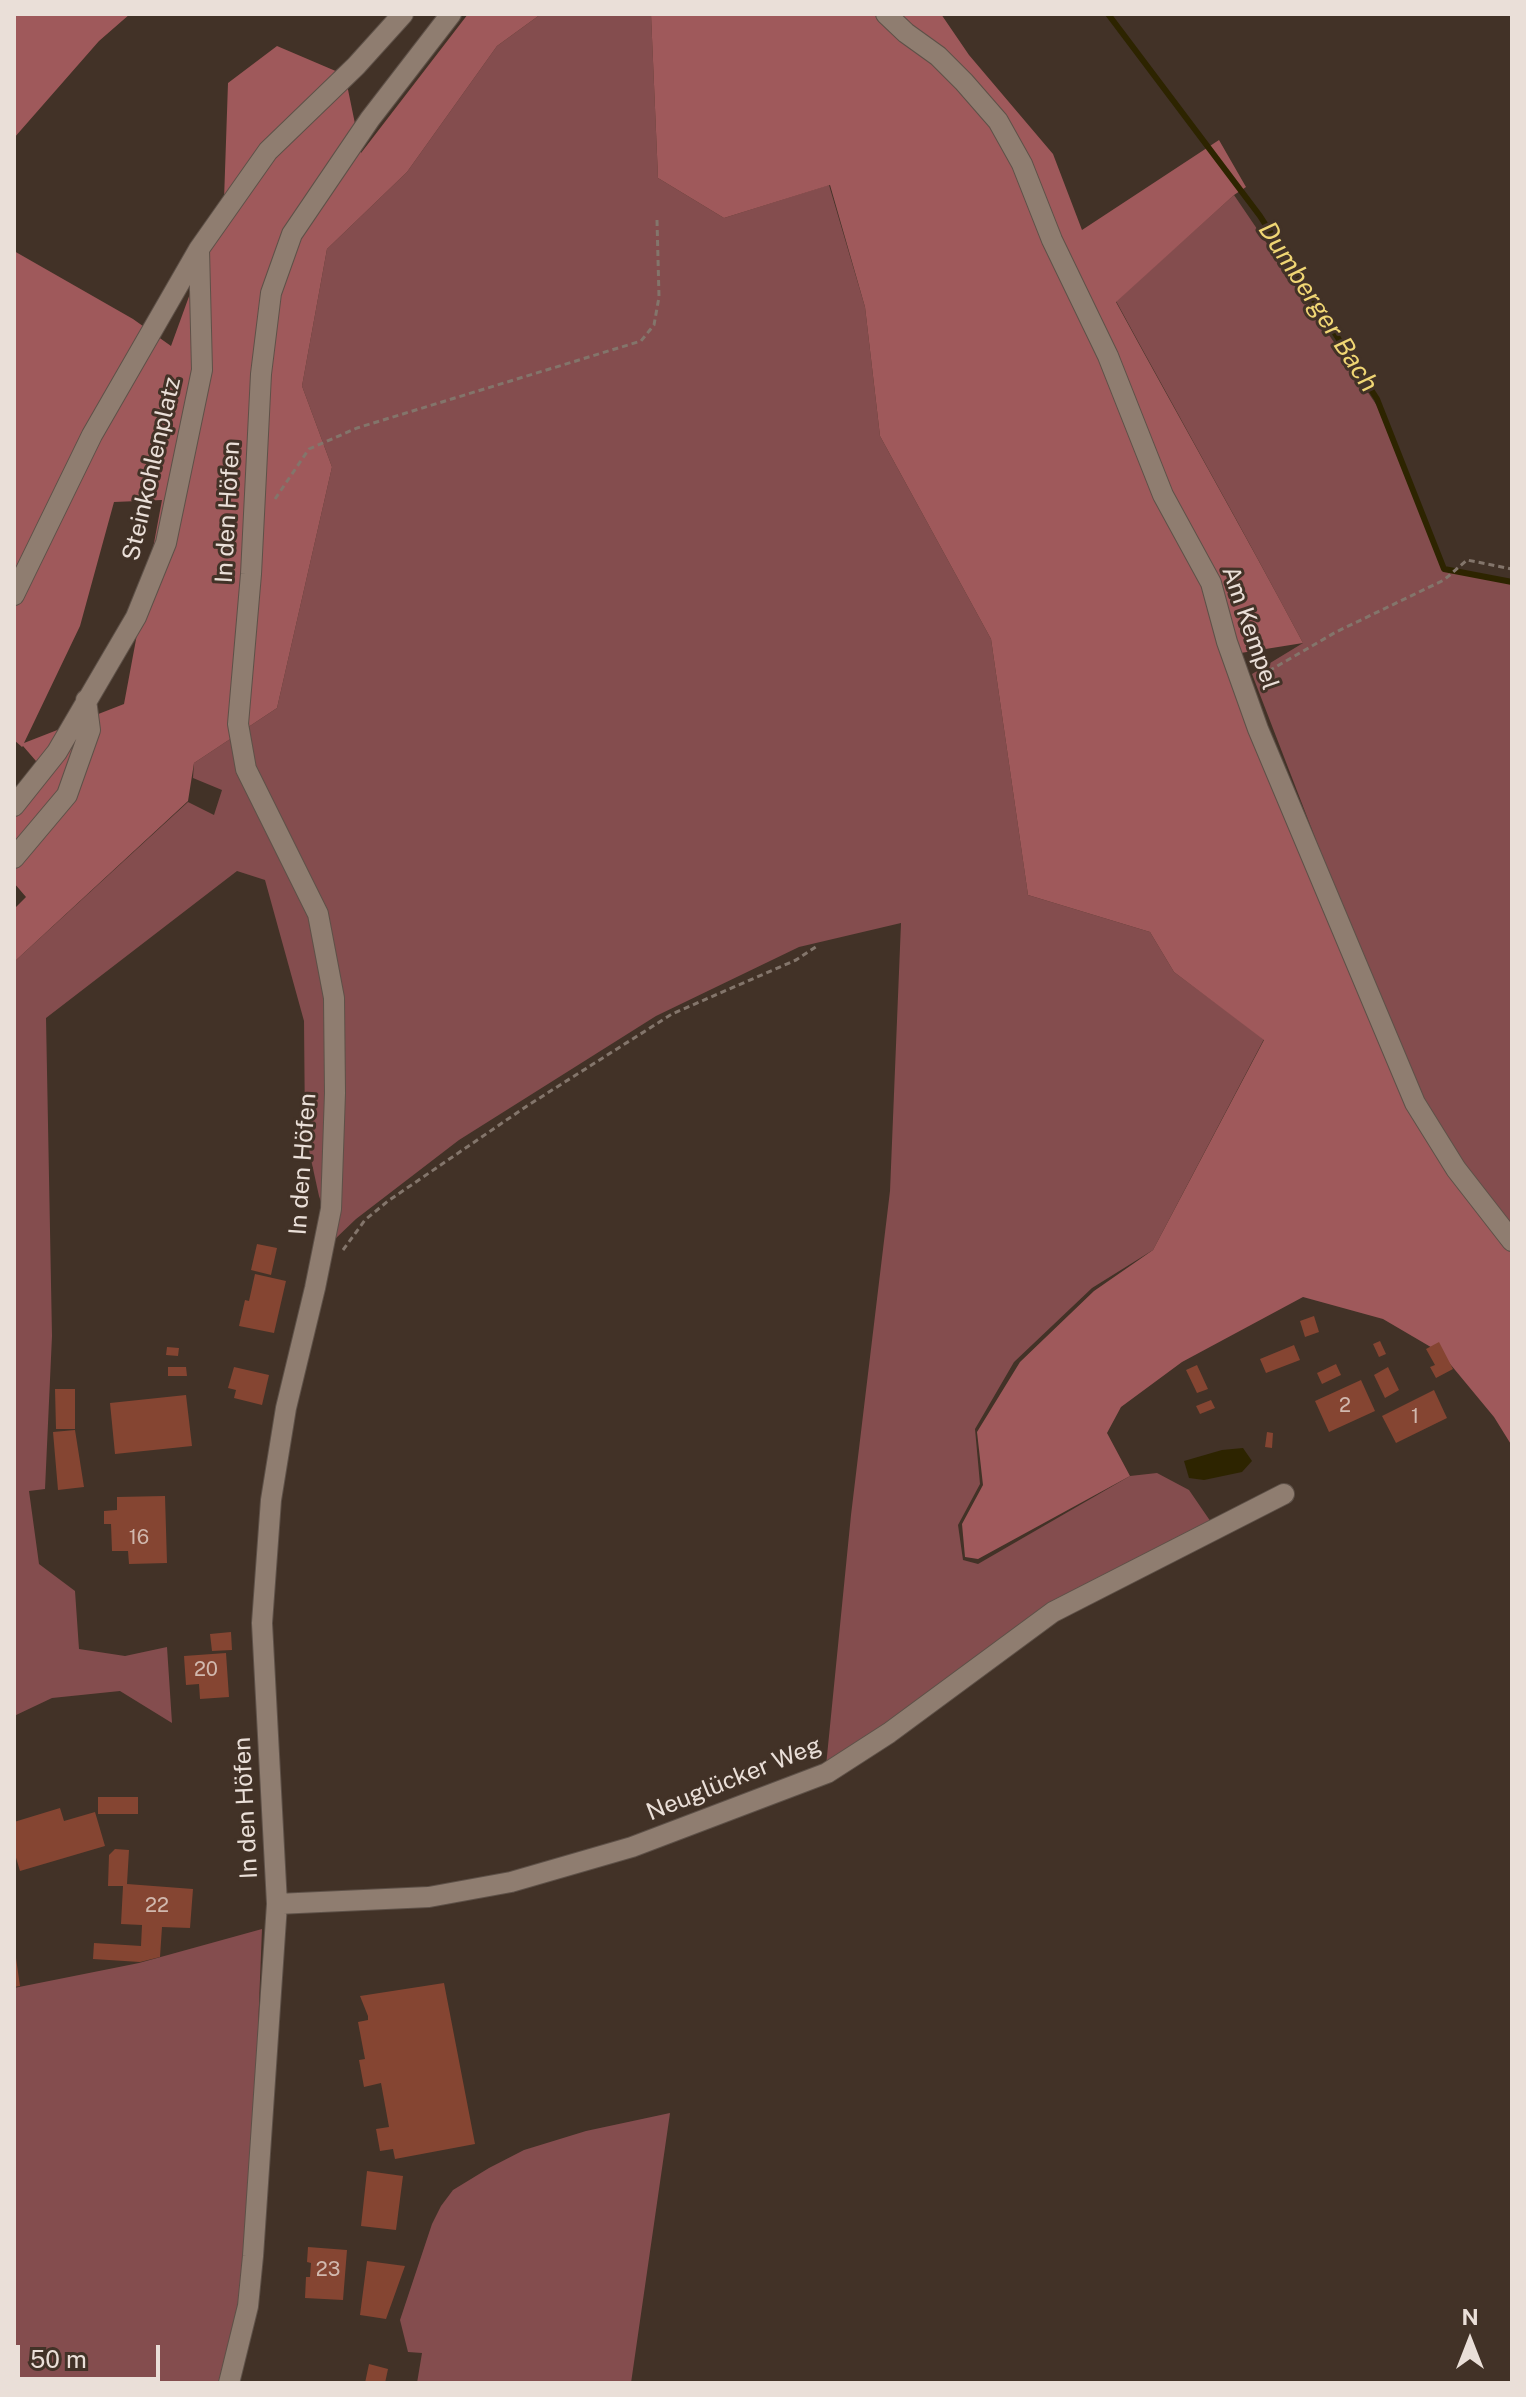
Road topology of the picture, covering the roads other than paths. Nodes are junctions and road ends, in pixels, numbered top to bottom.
1 (403, 14) edge
2 (451, 14) edge
3 (886, 14) edge
4 (199, 249) junction
5 (14, 595) edge
6 (86, 700) junction
7 (14, 806) edge
8 (14, 858) edge
9 (1512, 1241) edge
10 (1284, 1494) dead end
11 (277, 1904) junction
12 (229, 2383) edge

1 - 4 street, Steinkohlenplatz
2 - 11 street, In den Höfen
3 - 9 street, Am Kempel
4 - 5 street, Steinkohlenplatz
4 - 6 street, Steinkohlenplatz
6 - 7 street, Steinkohlenplatz
6 - 8 street
10 - 11 street, Neuglücker Weg
11 - 12 street, In den Höfen

